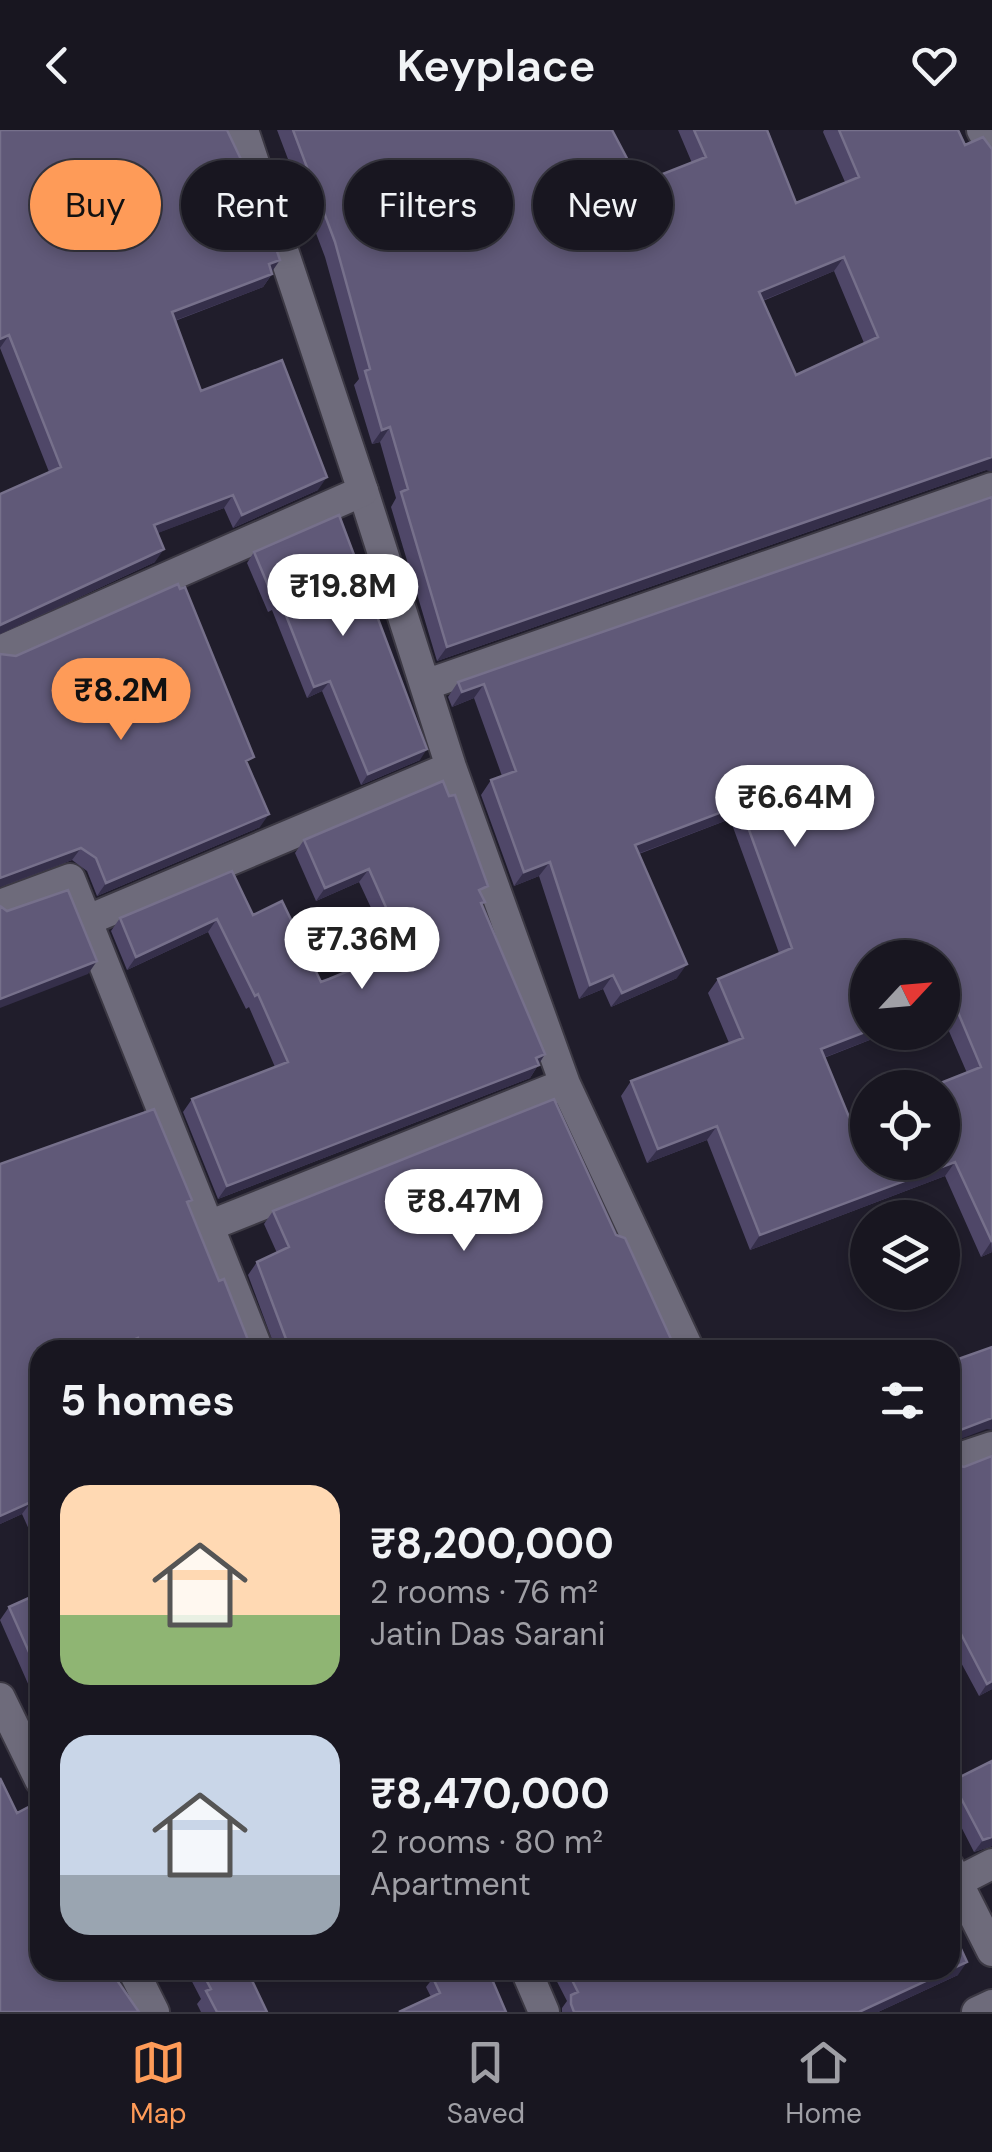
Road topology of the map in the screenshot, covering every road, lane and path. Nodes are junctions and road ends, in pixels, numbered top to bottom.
1 (243, 130) edge
2 (982, 130) edge
3 (992, 148) edge
4 (992, 488) edge
5 (363, 491) junction
6 (0, 651) edge
7 (425, 685) junction
8 (451, 767) junction
9 (0, 905) edge
10 (88, 920) junction
11 (565, 1084) junction
12 (206, 1227) junction
13 (254, 1340) edge
14 (684, 1340) edge
15 (992, 1447) edge
16 (960, 1458) edge
17 (0, 1698) edge
18 (30, 1760) edge
19 (992, 1864) edge
20 (960, 1873) edge
21 (960, 1887) edge
22 (992, 1951) edge
23 (138, 1980) edge
24 (530, 1980) edge
25 (992, 2005) edge
26 (154, 2012) edge
27 (544, 2012) edge
28 (976, 2012) edge

1 - 5 street
2 - 3 street
4 - 7 street
5 - 6 street
5 - 7 street
7 - 8 street
8 - 10 street
8 - 11 street
9 - 10 street
10 - 12 street
11 - 12 street
11 - 14 street
12 - 13 street
15 - 16 street
17 - 18 street
19 - 20 street
21 - 22 street
23 - 26 street
24 - 27 street
25 - 28 street

